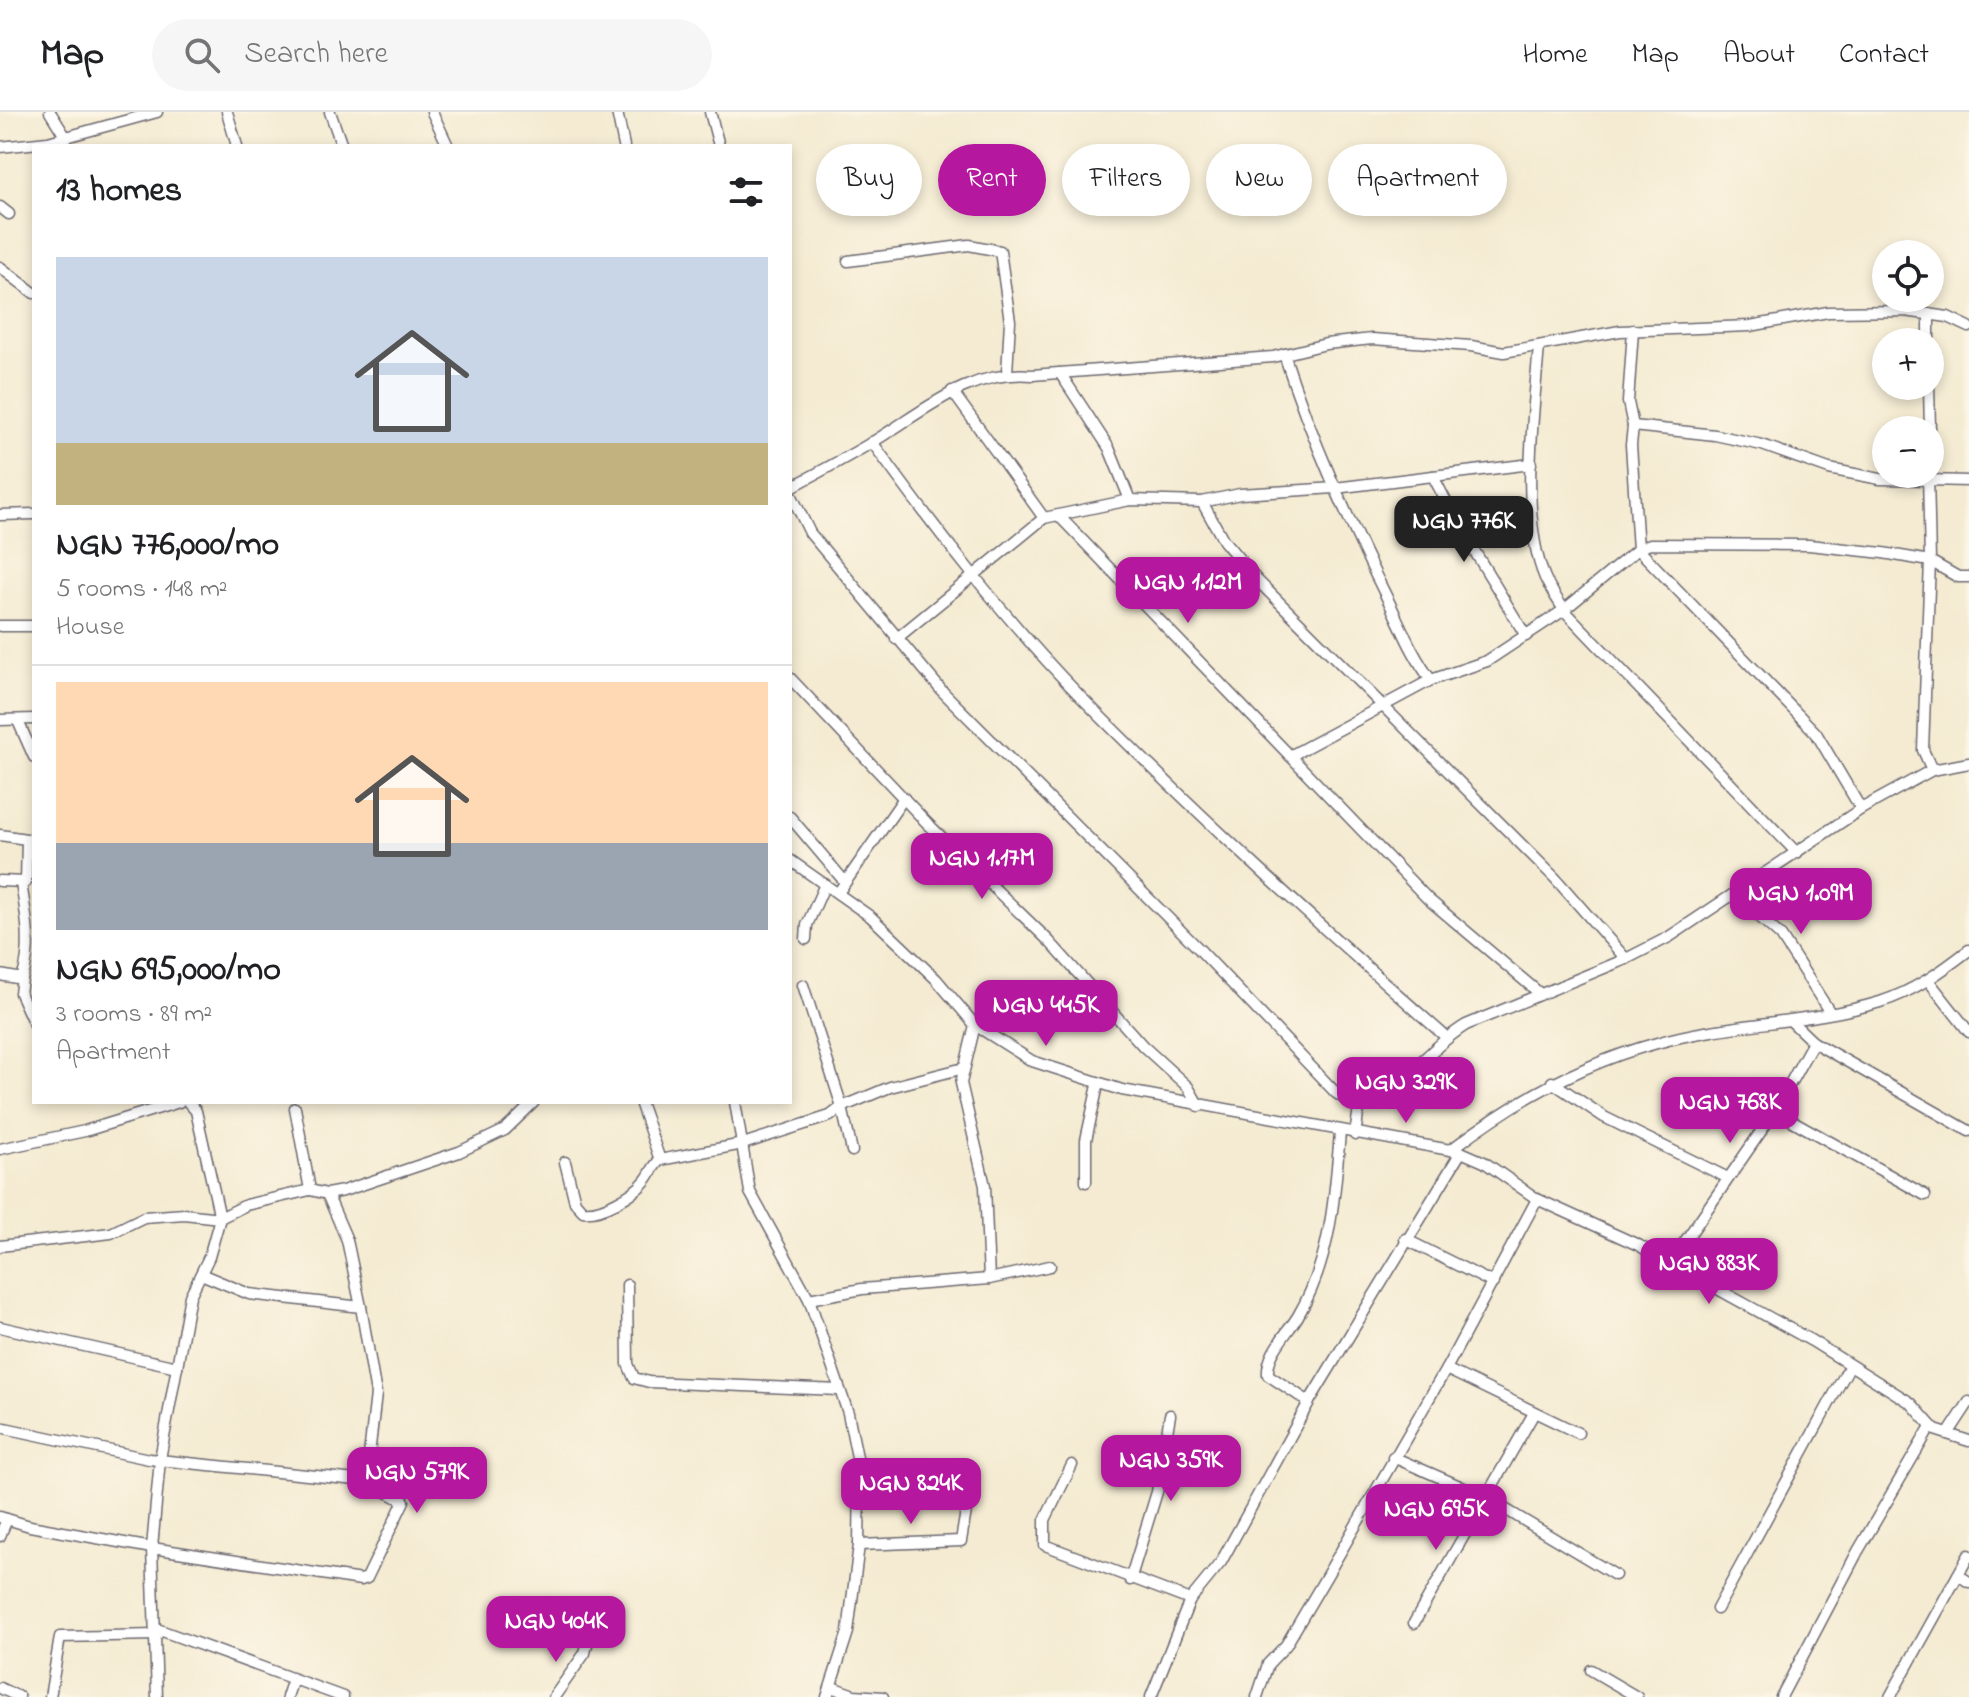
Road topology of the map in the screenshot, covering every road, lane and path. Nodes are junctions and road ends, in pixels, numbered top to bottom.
1 (50, 112) edge
2 (157, 112) edge
3 (227, 112) edge
4 (330, 112) edge
5 (432, 112) edge
6 (617, 112) edge
7 (710, 112) edge
8 (65, 136) junction
9 (35, 144) edge
10 (236, 144) edge
11 (341, 144) edge
12 (447, 144) edge
13 (624, 144) edge
14 (718, 144) edge
15 (32, 145) edge
16 (0, 147) edge
17 (848, 261) dead end
18 (0, 267) edge
19 (32, 291) edge
20 (1929, 314) junction
21 (1969, 327) edge
22 (1929, 328) edge
23 (1633, 330) junction
24 (1539, 346) junction
25 (1284, 354) junction
26 (1007, 373) junction
27 (1060, 373) junction
28 (952, 391) junction
29 (1633, 426) junction
30 (872, 442) junction
31 (1531, 464) junction
32 (1433, 476) junction
33 (1872, 477) edge
34 (1944, 479) edge
35 (1969, 481) edge
36 (1335, 488) junction
37 (1928, 488) edge
38 (792, 489) edge
39 (792, 494) edge
40 (1130, 500) junction
41 (1202, 502) junction
42 (32, 514) edge
43 (0, 515) edge
44 (1044, 518) junction
45 (1061, 518) junction
46 (1638, 549) junction
47 (1930, 561) junction
48 (976, 576) junction
49 (1969, 577) edge
50 (1564, 610) junction
51 (1, 623) edge
52 (32, 626) edge
53 (1526, 636) junction
54 (896, 639) junction
55 (792, 680) edge
56 (1431, 680) junction
57 (1380, 706) junction
58 (32, 719) edge
59 (0, 720) edge
60 (18, 721) junction
61 (32, 752) edge
62 (1290, 756) junction
63 (1969, 763) edge
64 (1932, 770) junction
65 (904, 798) junction
66 (1861, 809) junction
67 (792, 819) edge
68 (0, 835) edge
69 (31, 840) edge
70 (1797, 853) junction
71 (792, 861) edge
72 (0, 881) edge
73 (845, 882) junction
74 (21, 883) junction
75 (825, 884) junction
76 (838, 893) junction
77 (1735, 895) junction
78 (806, 939) dead end
79 (1969, 950) edge
80 (1626, 959) junction
81 (0, 975) edge
82 (22, 979) junction
83 (1928, 980) junction
84 (803, 985) dead end
85 (1538, 992) junction
86 (1829, 1011) junction
87 (32, 1020) edge
88 (1791, 1021) junction
89 (975, 1025) junction
90 (1969, 1032) edge
91 (1446, 1037) junction
92 (1813, 1042) junction
93 (964, 1068) junction
94 (1552, 1082) junction
95 (1098, 1085) junction
96 (173, 1104) edge
97 (190, 1104) edge
98 (532, 1104) edge
99 (641, 1104) edge
100 (735, 1104) edge
101 (1199, 1106) junction
102 (842, 1107) junction
103 (295, 1108) dead end
104 (1359, 1108) junction
105 (1775, 1111) junction
106 (1969, 1131) edge
107 (1340, 1132) junction
108 (1355, 1135) junction
109 (743, 1144) junction
110 (0, 1149) edge
111 (852, 1151) dead end
112 (1456, 1151) junction
113 (660, 1160) junction
114 (565, 1162) dead end
115 (1728, 1178) junction
116 (1086, 1182) dead end
117 (310, 1190) junction
118 (327, 1194) junction
119 (1925, 1195) dead end
120 (1537, 1199) junction
121 (220, 1218) junction
122 (1405, 1239) junction
123 (0, 1246) edge
124 (1670, 1263) junction
125 (1050, 1266) dead end
126 (201, 1274) junction
127 (989, 1279) junction
128 (1493, 1283) junction
129 (627, 1285) dead end
130 (809, 1299) junction
131 (361, 1307) junction
132 (0, 1327) edge
133 (177, 1367) junction
134 (1849, 1367) junction
135 (1446, 1369) junction
136 (839, 1390) junction
137 (1309, 1402) junction
138 (1969, 1402) edge
139 (1534, 1413) junction
140 (1170, 1415) dead end
141 (1931, 1426) junction
142 (0, 1427) edge
143 (1578, 1433) dead end
144 (1948, 1434) junction
145 (1969, 1441) edge
146 (1393, 1457) junction
147 (160, 1459) junction
148 (1072, 1465) dead end
149 (366, 1481) junction
150 (1485, 1497) junction
151 (966, 1511) dead end
152 (4, 1518) edge
153 (0, 1536) edge
154 (859, 1545) junction
155 (152, 1548) junction
156 (1969, 1555) edge
157 (1615, 1575) dead end
158 (1958, 1575) junction
159 (1130, 1580) junction
160 (1969, 1582) edge
161 (1190, 1600) junction
162 (1717, 1609) dead end
163 (1414, 1623) dead end
164 (157, 1632) junction
165 (590, 1632) dead end
166 (1591, 1670) dead end
167 (293, 1679) junction
168 (0, 1688) edge
169 (829, 1692) edge
170 (19, 1697) edge
171 (50, 1697) edge
172 (157, 1697) edge
173 (287, 1697) edge
174 (343, 1697) edge
175 (554, 1697) edge
176 (883, 1697) edge
177 (1151, 1697) edge
178 (1257, 1697) edge
179 (1637, 1697) edge
180 (1781, 1697) edge
181 (1890, 1697) edge

1 - 8 street
2 - 8 street
3 - 10 street
4 - 11 street
5 - 12 street
6 - 13 street
7 - 14 street
8 - 9 street
15 - 16 street
17 - 26 street
18 - 19 street
20 - 21 street
20 - 22 street
20 - 23 street
23 - 24 street
23 - 29 street
24 - 25 street
24 - 31 street
25 - 27 street
25 - 36 street
26 - 27 street
26 - 28 street
27 - 40 street
28 - 30 street
28 - 44 street
29 - 33 street
29 - 46 street
30 - 38 street
30 - 48 street
31 - 32 street
31 - 50 street
32 - 36 street
32 - 53 street
34 - 35 street
36 - 41 street
36 - 56 street
37 - 47 street
39 - 54 street
40 - 41 street
40 - 45 street
41 - 57 street
42 - 43 street
44 - 45 street
44 - 48 street
45 - 62 street
46 - 47 street
46 - 50 street
46 - 66 street
47 - 49 street
47 - 64 street
48 - 54 street
48 - 91 street
50 - 53 street
50 - 70 street
51 - 52 street
53 - 56 street
54 - 104 street
55 - 65 street
56 - 57 street
57 - 62 street
57 - 80 street
58 - 60 street
59 - 60 street
60 - 61 street
62 - 85 street
63 - 64 street
64 - 66 street
65 - 73 street
65 - 101 street
66 - 70 street
67 - 73 street
68 - 69 street
69 - 74 street
70 - 77 street
71 - 75 street
72 - 74 street
73 - 76 street
74 - 82 street
75 - 76 street
75 - 78 street
76 - 89 street
77 - 80 street
77 - 86 street
79 - 83 street
80 - 85 street
81 - 82 street
82 - 87 street
83 - 86 street
83 - 90 street
84 - 102 street
85 - 91 street
86 - 88 street
88 - 92 street
88 - 94 street
89 - 93 street
89 - 95 street
91 - 104 street
92 - 105 street
92 - 106 street
93 - 102 street
93 - 127 street
94 - 112 street
94 - 115 street
95 - 101 street
95 - 116 street
96 - 110 street
97 - 121 street
98 - 118 street
99 - 113 street
100 - 109 street
101 - 107 street
102 - 109 street
102 - 111 street
103 - 117 street
104 - 108 street
105 - 115 street
105 - 119 street
107 - 108 street
107 - 137 street
108 - 112 street
109 - 113 street
109 - 130 street
112 - 120 street
112 - 122 street
113 - 114 street
115 - 124 street
117 - 118 street
117 - 121 street
118 - 131 street
120 - 124 street
120 - 128 street
121 - 123 street
121 - 126 street
122 - 128 street
122 - 137 street
124 - 134 street
125 - 127 street
126 - 131 street
126 - 133 street
127 - 130 street
128 - 135 street
129 - 136 street
130 - 136 street
131 - 149 street
132 - 133 street
133 - 147 street
134 - 141 street
134 - 162 street
135 - 139 street
135 - 146 street
136 - 154 street
137 - 161 street
138 - 144 street
139 - 143 street
139 - 150 street
140 - 159 street
141 - 144 street
141 - 180 street
142 - 147 street
144 - 145 street
146 - 150 street
146 - 178 street
147 - 149 street
147 - 155 street
148 - 159 street
149 - 155 street
150 - 157 street
150 - 163 street
151 - 154 street
152 - 153 street
152 - 155 street
154 - 169 street
155 - 164 street
156 - 158 street
158 - 160 street
158 - 181 street
159 - 161 street
161 - 177 street
164 - 167 street
164 - 171 street
164 - 172 street
165 - 175 street
166 - 179 street
167 - 173 street
167 - 174 street
168 - 170 street
169 - 176 street

